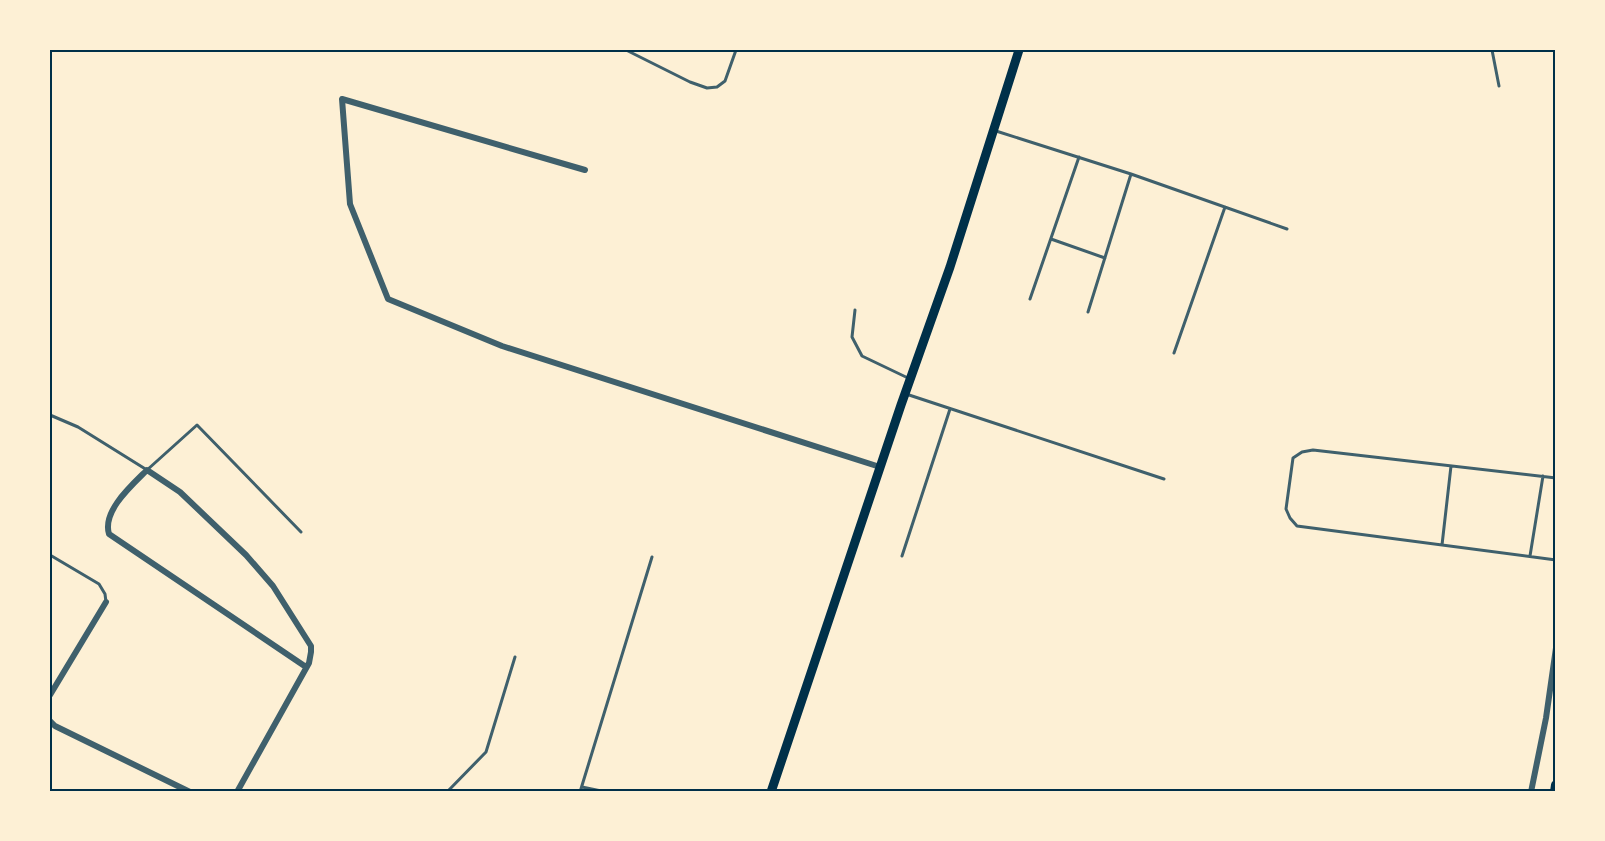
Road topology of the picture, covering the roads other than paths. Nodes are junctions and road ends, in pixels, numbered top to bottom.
1 (626, 50) edge
2 (736, 50) edge
3 (1019, 50) edge
4 (1492, 50) edge
5 (1499, 86) dead end
6 (994, 130) junction
7 (1079, 157) junction
8 (585, 170) dead end
9 (1131, 174) junction
10 (1225, 207) junction
11 (1287, 229) dead end
12 (1051, 239) junction
13 (1105, 258) junction
14 (1030, 299) dead end
15 (855, 310) dead end
16 (1088, 312) dead end
17 (1174, 353) dead end
18 (910, 379) junction
19 (905, 394) junction
20 (950, 409) junction
21 (50, 415) edge
22 (1451, 466) junction
23 (880, 467) junction
24 (147, 470) junction
25 (1543, 476) junction
26 (1556, 478) edge
27 (1164, 479) dead end
28 (301, 532) dead end
29 (1442, 545) junction
30 (50, 555) edge
31 (902, 556) dead end
32 (1530, 556) junction
33 (652, 557) dead end
34 (1556, 560) edge
35 (106, 602) joint
36 (1556, 648) edge
37 (515, 657) dead end
38 (306, 667) junction
39 (50, 695) edge
40 (50, 721) edge
41 (1556, 784) edge
42 (582, 787) junction
43 (190, 792) edge
44 (237, 792) edge
45 (447, 792) edge
46 (580, 792) edge
47 (606, 792) edge
48 (771, 792) edge
49 (1530, 792) edge
50 (1554, 792) edge

1 - 2 lane
3 - 6 main road
4 - 5 lane
6 - 7 lane
6 - 18 main road
7 - 9 lane
7 - 12 lane
8 - 23 street
9 - 10 lane
9 - 13 lane
10 - 11 lane
10 - 17 lane
12 - 13 lane
12 - 14 lane
13 - 16 lane
15 - 18 lane
18 - 19 main road
19 - 20 lane
19 - 23 main road
20 - 27 lane
20 - 31 lane
21 - 24 lane
22 - 25 lane
22 - 29 lane
22 - 29 lane
23 - 48 main road
24 - 28 lane
24 - 38 street
24 - 38 street
25 - 26 lane
25 - 32 lane
29 - 32 lane
30 - 35 lane
32 - 34 lane
33 - 42 lane
35 - 39 street
36 - 49 street
37 - 45 lane
38 - 44 street
40 - 43 street
41 - 50 highway
42 - 46 lane
42 - 47 lane

